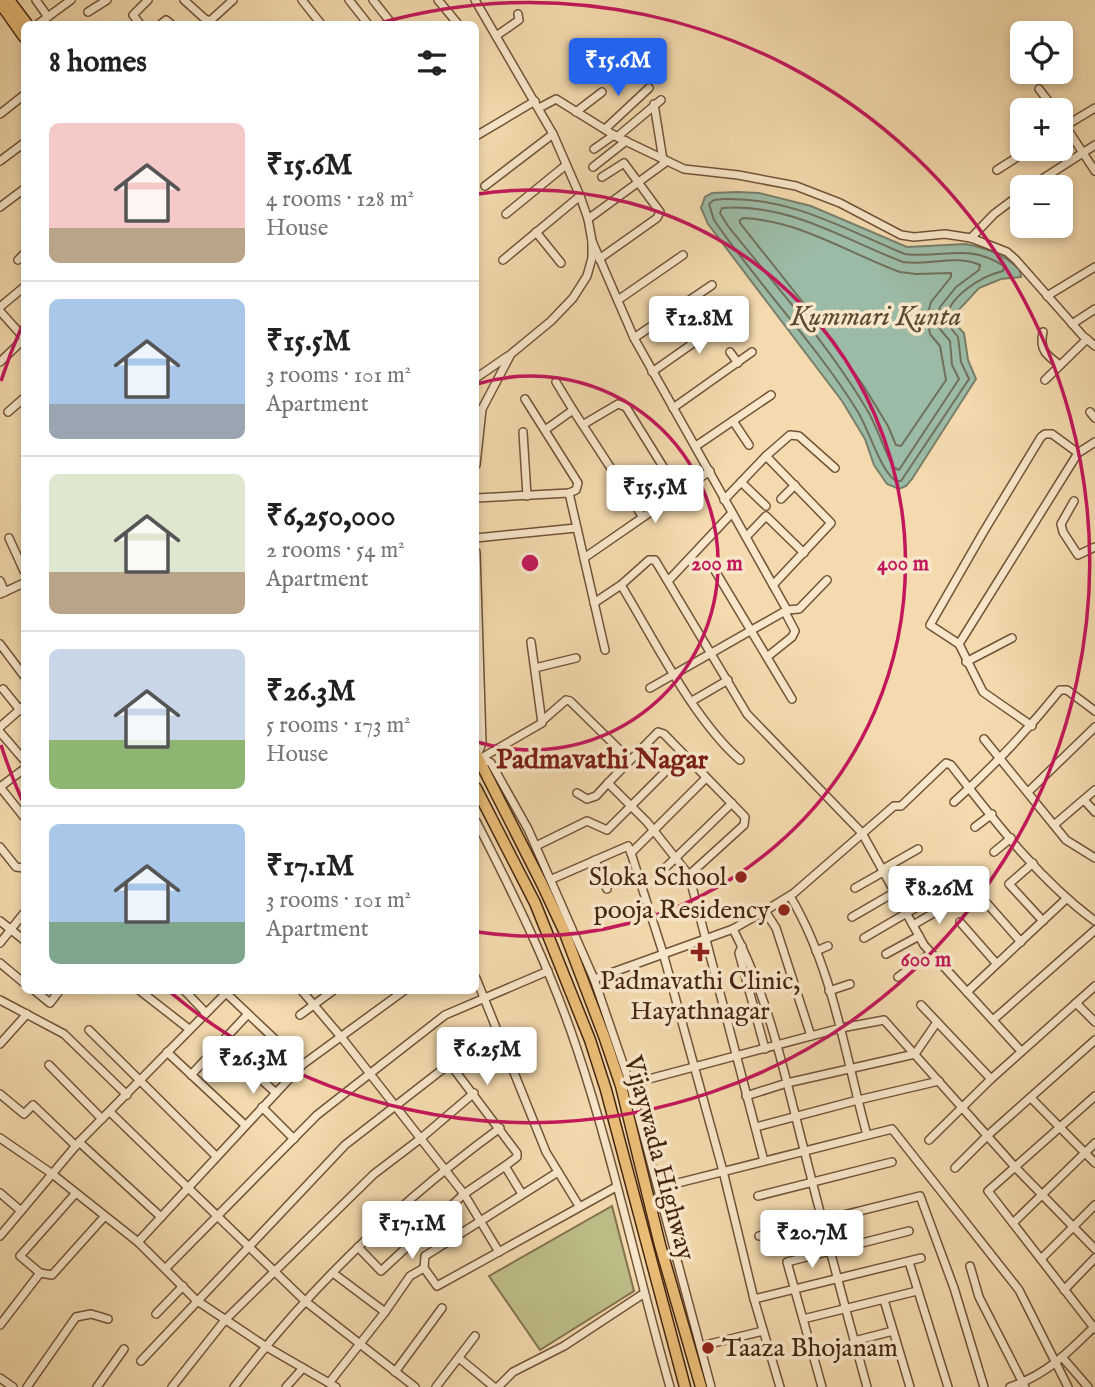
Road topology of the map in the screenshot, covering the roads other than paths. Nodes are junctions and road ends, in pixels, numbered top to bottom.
1 (9, 0) edge
2 (36, 0) edge
3 (71, 0) edge
4 (89, 0) edge
5 (107, 0) edge
6 (148, 0) edge
7 (184, 0) edge
8 (233, 0) edge
9 (302, 0) edge
10 (349, 0) edge
11 (373, 0) edge
12 (438, 0) edge
13 (475, 0) edge
14 (0, 3) edge
15 (518, 14) dead end
16 (48, 17) junction
17 (484, 19) junction
18 (25, 21) edge
19 (42, 21) edge
20 (137, 21) edge
21 (212, 21) edge
22 (217, 21) edge
23 (319, 21) edge
24 (366, 21) edge
25 (390, 21) edge
26 (455, 21) edge
27 (479, 22) edge
28 (21, 33) edge
29 (496, 36) junction
30 (649, 88) dead end
31 (1040, 89) dead end
32 (602, 92) dead end
33 (21, 97) edge
34 (1046, 98) edge
35 (537, 105) junction
36 (1095, 108) edge
37 (576, 112) junction
38 (0, 114) edge
39 (1073, 119) edge
40 (605, 130) junction
41 (479, 134) edge
42 (554, 134) junction
43 (616, 136) junction
44 (1073, 139) edge
45 (626, 141) junction
46 (21, 145) edge
47 (1095, 145) edge
48 (594, 149) dead end
49 (1083, 153) junction
50 (0, 160) edge
51 (665, 161) junction
52 (1011, 161) edge
53 (566, 165) junction
54 (593, 167) dead end
55 (997, 170) dead end
56 (1095, 171) edge
57 (1049, 175) edge
58 (602, 177) dead end
59 (639, 182) junction
60 (485, 186) dead end
61 (21, 191) edge
62 (0, 195) edge
63 (580, 196) junction
64 (1010, 202) edge
65 (3, 205) edge
66 (506, 214) dead end
67 (588, 219) junction
68 (536, 232) junction
69 (971, 238) junction
70 (592, 241) junction
71 (683, 255) dead end
72 (598, 259) junction
73 (503, 260) dead end
74 (561, 263) dead end
75 (1095, 267) edge
76 (712, 285) dead end
77 (21, 290) edge
78 (1047, 296) junction
79 (618, 300) junction
80 (0, 309) edge
81 (1095, 309) edge
82 (729, 318) dead end
83 (1073, 324) junction
84 (1043, 332) dead end
85 (21, 335) edge
86 (634, 338) junction
87 (1087, 339) junction
88 (21, 342) edge
89 (1095, 346) edge
90 (730, 352) dead end
91 (752, 352) dead end
92 (511, 354) junction
93 (0, 362) edge
94 (738, 363) junction
95 (1060, 365) junction
96 (652, 372) junction
97 (479, 377) edge
98 (1045, 380) dead end
99 (556, 382) dead end
100 (771, 395) dead end
101 (526, 399) dead end
102 (21, 401) edge
103 (673, 408) junction
104 (573, 410) junction
105 (8, 412) dead end
106 (733, 421) junction
107 (584, 424) junction
108 (479, 428) edge
109 (545, 430) junction
110 (523, 432) dead end
111 (1095, 442) edge
112 (749, 445) dead end
113 (696, 446) junction
114 (1078, 453) junction
115 (766, 456) junction
116 (835, 468) dead end
117 (710, 471) junction
118 (741, 482) junction
119 (795, 485) junction
120 (569, 493) junction
121 (680, 494) junction
122 (527, 496) junction
123 (479, 498) edge
124 (781, 499) dead end
125 (724, 500) junction
126 (1074, 501) dead end
127 (766, 506) dead end
128 (732, 513) junction
129 (642, 516) junction
130 (576, 528) junction
131 (746, 537) junction
132 (9, 538) dead end
133 (479, 538) edge
134 (1095, 547) edge
135 (804, 552) junction
136 (584, 558) junction
137 (21, 564) edge
138 (711, 564) dead end
139 (669, 580) junction
140 (827, 580) dead end
141 (0, 581) edge
142 (21, 584) edge
143 (621, 585) junction
144 (773, 585) junction
145 (2, 593) edge
146 (594, 603) junction
147 (786, 611) junction
148 (752, 631) junction
149 (1012, 638) dead end
150 (531, 642) dead end
151 (0, 644) edge
152 (959, 644) junction
153 (605, 650) dead end
154 (712, 653) junction
155 (767, 657) junction
156 (576, 658) dead end
157 (966, 663) junction
158 (21, 668) edge
159 (535, 668) junction
160 (675, 674) junction
161 (728, 680) junction
162 (650, 688) dead end
163 (3, 689) dead end
164 (792, 699) dead end
165 (692, 701) junction
166 (21, 707) edge
167 (21, 709) edge
168 (1095, 710) edge
169 (479, 721) edge
170 (542, 721) junction
171 (1032, 726) junction
172 (1095, 727) edge
173 (0, 730) edge
174 (984, 739) dead end
175 (683, 754) junction
176 (21, 756) edge
177 (479, 756) edge
178 (630, 760) junction
179 (740, 760) dead end
180 (1001, 760) junction
181 (21, 770) edge
182 (706, 778) junction
183 (608, 783) junction
184 (970, 788) junction
185 (1095, 790) edge
186 (1028, 792) junction
187 (577, 793) dead end
188 (479, 794) edge
189 (1084, 800) junction
190 (954, 802) dead end
191 (732, 803) junction
192 (631, 806) junction
193 (1095, 812) edge
194 (21, 813) edge
195 (992, 814) junction
196 (1054, 825) junction
197 (479, 827) edge
198 (975, 827) dead end
199 (654, 831) junction
200 (862, 833) junction
201 (1011, 838) junction
202 (536, 846) junction
203 (0, 847) edge
204 (918, 849) dead end
205 (994, 852) dead end
206 (631, 853) junction
207 (676, 858) junction
208 (1095, 858) edge
209 (595, 860) junction
210 (1033, 863) junction
211 (21, 867) edge
212 (884, 870) junction
213 (661, 872) dead end
214 (928, 873) dead end
215 (690, 875) junction
216 (552, 879) junction
217 (855, 888) dead end
218 (607, 889) dead end
219 (942, 892) dead end
220 (896, 893) junction
221 (790, 896) junction
222 (1066, 899) junction
223 (984, 900) dead end
224 (951, 903) dead end
225 (765, 911) junction
226 (906, 912) junction
227 (21, 917) edge
228 (852, 917) dead end
229 (0, 921) edge
230 (1043, 921) junction
231 (1095, 921) edge
232 (960, 922) dead end
233 (913, 925) junction
234 (733, 929) junction
235 (11, 930) junction
236 (1095, 930) edge
237 (919, 936) junction
238 (21, 938) edge
239 (864, 938) dead end
240 (706, 939) junction
241 (1021, 942) junction
242 (0, 943) edge
243 (742, 946) junction
244 (828, 946) dead end
245 (816, 951) junction
246 (663, 953) junction
247 (931, 953) junction
248 (886, 954) dead end
249 (0, 963) edge
250 (996, 963) junction
251 (548, 971) junction
252 (898, 977) dead end
253 (594, 979) junction
254 (21, 980) edge
255 (850, 984) dead end
256 (479, 986) edge
257 (1095, 986) edge
258 (829, 991) junction
259 (967, 992) junction
260 (39, 994) edge
261 (57, 994) edge
262 (144, 994) edge
263 (188, 994) edge
264 (225, 994) edge
265 (229, 994) edge
266 (304, 994) edge
267 (329, 994) edge
268 (400, 994) edge
269 (483, 997) junction
270 (0, 1000) edge
271 (1076, 1003) junction
272 (921, 1005) dead end
273 (314, 1006) junction
274 (206, 1013) junction
275 (27, 1014) junction
276 (247, 1015) junction
277 (300, 1015) dead end
278 (993, 1020) junction
279 (937, 1022) junction
280 (1095, 1022) edge
281 (841, 1028) junction
282 (189, 1029) junction
283 (89, 1030) dead end
284 (500, 1035) junction
285 (811, 1036) junction
286 (342, 1038) junction
287 (1095, 1040) edge
288 (221, 1043) junction
289 (0, 1044) edge
290 (778, 1045) junction
291 (765, 1049) junction
292 (1021, 1051) junction
293 (167, 1052) junction
294 (915, 1054) junction
295 (736, 1056) junction
296 (450, 1064) junction
297 (49, 1065) dead end
298 (302, 1065) junction
299 (695, 1066) junction
300 (850, 1069) junction
301 (191, 1075) junction
302 (370, 1075) junction
303 (991, 1079) junction
304 (939, 1081) junction
305 (139, 1082) junction
306 (787, 1083) junction
307 (631, 1084) junction
308 (276, 1093) junction
309 (474, 1093) junction
310 (0, 1094) edge
311 (127, 1095) junction
312 (746, 1096) junction
313 (1095, 1096) edge
314 (1031, 1098) junction
315 (858, 1100) junction
316 (262, 1107) junction
317 (396, 1107) junction
318 (962, 1107) junction
319 (110, 1112) junction
320 (795, 1116) junction
321 (102, 1119) junction
322 (245, 1125) junction
323 (756, 1127) junction
324 (500, 1128) junction
325 (1059, 1128) junction
326 (631, 1129) junction
327 (617, 1132) junction
328 (867, 1135) junction
329 (987, 1136) junction
330 (294, 1139) junction
331 (421, 1139) junction
332 (3, 1140) edge
333 (929, 1140) dead end
334 (1095, 1143) edge
335 (77, 1144) junction
336 (0, 1150) edge
337 (804, 1152) junction
338 (1085, 1153) junction
339 (216, 1156) junction
340 (764, 1161) junction
341 (892, 1162) dead end
342 (1095, 1163) edge
343 (505, 1166) junction
344 (1015, 1167) junction
345 (955, 1168) dead end
346 (444, 1169) junction
347 (723, 1171) junction
348 (558, 1172) junction
349 (51, 1173) junction
350 (812, 1183) junction
351 (188, 1186) junction
352 (616, 1187) junction
353 (658, 1188) junction
354 (0, 1193) edge
355 (75, 1194) junction
356 (464, 1194) junction
357 (522, 1194) junction
358 (1041, 1194) junction
359 (758, 1196) dead end
360 (1095, 1205) edge
361 (579, 1206) junction
362 (21, 1211) junction
363 (218, 1216) junction
364 (104, 1217) junction
365 (160, 1217) junction
366 (821, 1220) junction
367 (480, 1221) junction
368 (1013, 1223) junction
369 (1073, 1226) junction
370 (909, 1231) dead end
371 (0, 1236) edge
372 (759, 1236) dead end
373 (138, 1242) junction
374 (248, 1246) junction
375 (358, 1247) junction
376 (1095, 1249) edge
377 (829, 1251) junction
378 (499, 1252) junction
379 (922, 1258) dead end
380 (1095, 1258) edge
381 (1041, 1259) junction
382 (909, 1262) junction
383 (970, 1266) dead end
384 (166, 1268) junction
385 (424, 1268) junction
386 (276, 1272) junction
387 (40, 1273) junction
388 (333, 1273) junction
389 (837, 1279) junction
390 (183, 1286) junction
391 (795, 1289) junction
392 (1065, 1290) junction
393 (917, 1291) junction
394 (643, 1294) junction
395 (754, 1299) junction
396 (196, 1300) junction
397 (884, 1300) junction
398 (305, 1301) junction
399 (442, 1308) dead end
400 (845, 1310) junction
401 (385, 1312) junction
402 (156, 1314) dead end
403 (108, 1319) dead end
404 (803, 1319) junction
405 (225, 1320) junction
406 (0, 1325) edge
407 (1094, 1327) edge
408 (763, 1331) junction
409 (893, 1331) junction
410 (475, 1336) dead end
411 (854, 1341) junction
412 (360, 1345) junction
413 (265, 1346) junction
414 (701, 1346) junction
415 (124, 1349) dead end
416 (1062, 1357) junction
417 (458, 1358) junction
418 (141, 1361) dead end
419 (1055, 1365) junction
420 (303, 1368) junction
421 (394, 1373) junction
422 (0, 1378) edge
423 (333, 1385) edge
424 (1024, 1385) edge
425 (13, 1387) edge
426 (27, 1387) edge
427 (97, 1387) edge
428 (172, 1387) edge
429 (234, 1387) edge
430 (286, 1387) edge
431 (415, 1387) edge
432 (436, 1387) edge
433 (496, 1387) edge
434 (670, 1387) edge
435 (685, 1387) edge
436 (701, 1387) edge
437 (711, 1387) edge
438 (780, 1387) edge
439 (822, 1387) edge
440 (867, 1387) edge
441 (910, 1387) edge
442 (948, 1387) edge
443 (984, 1387) edge
444 (1010, 1387) edge
445 (1068, 1387) edge
446 (1088, 1387) edge

1 - 18 highway
2 - 16 street
3 - 16 street
4 - 5 street
6 - 20 street
7 - 21 street
8 - 22 street
9 - 23 street
10 - 24 street
11 - 25 street
12 - 26 street
13 - 17 street
14 - 28 highway
15 - 29 street
16 - 19 street
17 - 27 street
17 - 29 street
29 - 35 street
30 - 40 street
31 - 34 street
32 - 37 street
33 - 38 street
35 - 37 street
35 - 41 street
35 - 42 street
36 - 39 street
37 - 40 street
40 - 43 street
42 - 53 street
42 - 60 street
43 - 45 street
43 - 48 street
43 - 51 street
44 - 49 street
45 - 51 street
45 - 54 street
46 - 50 street
47 - 49 street
49 - 56 street
49 - 57 street
51 - 59 street
51 - 69 street
52 - 55 street
53 - 63 street
53 - 66 street
58 - 59 street
59 - 67 street
59 - 72 street
61 - 65 street
62 - 65 street
63 - 67 street
63 - 68 street
64 - 69 street
67 - 70 street
68 - 73 street
68 - 74 street
69 - 78 street
70 - 72 street
70 - 92 street
71 - 79 street
72 - 79 street
75 - 78 street
76 - 86 street
77 - 80 street
78 - 83 street
79 - 86 street
80 - 85 street
81 - 83 street
82 - 96 street
83 - 87 street
84 - 95 street
86 - 96 street
87 - 89 street
87 - 95 street
88 - 93 street
90 - 94 street
91 - 94 street
92 - 97 street
92 - 108 street
94 - 103 street
95 - 98 street
96 - 103 street
99 - 104 street
100 - 106 street
101 - 109 street
102 - 105 street
103 - 113 street
104 - 107 street
104 - 109 street
106 - 112 street
106 - 113 street
107 - 121 street
107 - 129 street
109 - 120 street
110 - 122 street
111 - 114 street
113 - 117 street
114 - 152 street
114 - 152 street
115 - 116 street
115 - 118 street
115 - 119 street
117 - 121 street
117 - 125 street
118 - 125 street
118 - 127 street
119 - 124 street
119 - 135 street
120 - 122 street
120 - 130 street
121 - 129 street
122 - 123 street
125 - 128 street
126 - 134 street
128 - 131 street
128 - 139 street
129 - 136 street
130 - 133 street
130 - 136 street
131 - 135 street
131 - 144 street
132 - 137 street
135 - 144 street
136 - 146 street
138 - 148 street
139 - 143 street
139 - 154 street
140 - 147 street
141 - 145 street
142 - 145 street
143 - 146 street
143 - 160 street
144 - 147 street
146 - 153 street
147 - 148 street
147 - 155 street
148 - 154 street
148 - 155 street
149 - 157 street
150 - 159 street
151 - 158 street
152 - 157 street
154 - 160 street
154 - 161 street
155 - 164 street
156 - 159 street
157 - 171 street
159 - 170 street
160 - 162 street
160 - 165 street
161 - 165 street
161 - 200 street
163 - 166 street
165 - 179 street
167 - 173 street
168 - 171 street
169 - 177 street
170 - 177 street
170 - 178 street
171 - 180 street
172 - 186 street
173 - 176 street
174 - 180 street
175 - 178 street
175 - 182 street
175 - 192 street
177 - 202 street
177 - 326 highway, Vijaywada Highway
178 - 183 street
180 - 184 street
180 - 186 street
181 - 194 street
182 - 191 street
182 - 199 street
183 - 187 street
183 - 192 street
184 - 190 street
184 - 195 street
184 - 200 street
185 - 189 street
186 - 196 street
188 - 327 highway, Vijaywada Highway
189 - 193 street
189 - 196 street
191 - 207 street
191 - 215 street
192 - 199 street
192 - 202 street
195 - 198 street
195 - 201 street
196 - 208 street
197 - 251 street
199 - 206 street
199 - 207 street
200 - 212 street
200 - 221 street
201 - 205 street
201 - 210 street
202 - 216 street
203 - 211 street
204 - 212 street
206 - 209 street
206 - 246 street
207 - 213 street
207 - 215 street
209 - 216 street
209 - 218 street
210 - 222 street
210 - 230 street
212 - 217 street
212 - 220 street
214 - 220 street
215 - 240 street
216 - 253 street
219 - 226 street
220 - 226 street
220 - 228 street
221 - 225 street
221 - 245 street
222 - 230 street
222 - 231 street
223 - 241 street
224 - 233 street
225 - 234 street
225 - 285 street
226 - 233 street
226 - 239 street
227 - 235 street
229 - 235 street
230 - 241 street
232 - 250 street
233 - 237 street
234 - 240 street
234 - 243 street
235 - 238 street
235 - 242 street
236 - 278 street
237 - 247 street
237 - 248 street
240 - 246 street
240 - 295 street
241 - 250 street
243 - 290 street
243 - 291 street
244 - 245 street
245 - 258 street
246 - 253 street
246 - 299 street
247 - 252 street
247 - 259 street
249 - 254 street
250 - 259 street
251 - 269 street
251 - 352 street
253 - 307 street
255 - 258 street
256 - 269 street
257 - 271 street
258 - 281 street
259 - 278 street
260 - 261 street
262 - 282 street
263 - 274 street
264 - 274 street
265 - 276 street
266 - 273 street
267 - 273 street
268 - 286 street
269 - 284 street
269 - 302 street
270 - 275 street
271 - 280 street
271 - 292 street
272 - 279 street
273 - 277 street
273 - 286 street
274 - 282 street
275 - 289 street
275 - 311 street
276 - 288 street
276 - 298 street
278 - 292 street
279 - 294 street
279 - 303 street
281 - 285 street
281 - 294 street
281 - 300 street
282 - 293 street
283 - 305 street
284 - 296 street
284 - 348 street
285 - 290 street
286 - 298 street
286 - 302 street
287 - 314 street
288 - 301 street
288 - 308 street
290 - 291 street
290 - 306 street
291 - 295 street
292 - 303 street
293 - 301 street
293 - 305 street
294 - 300 street
294 - 304 street
295 - 299 street
295 - 312 street
296 - 309 street
296 - 317 street
297 - 321 street
298 - 308 street
299 - 307 street
299 - 347 street
300 - 306 street
300 - 315 street
301 - 322 street
302 - 317 street
302 - 330 street
303 - 318 street
304 - 315 street
304 - 318 street
305 - 311 street
305 - 339 street
306 - 312 street
306 - 320 street
307 - 353 street
308 - 316 street
309 - 324 street
309 - 331 street
310 - 335 street
311 - 319 street
312 - 323 street
313 - 325 street
314 - 325 street
314 - 329 street
315 - 320 street
315 - 328 street
316 - 322 street
316 - 330 street
317 - 331 street
317 - 374 street
318 - 329 street
318 - 333 street
319 - 321 street
319 - 351 street
320 - 323 street
320 - 337 street
321 - 335 street
322 - 339 street
323 - 340 street
324 - 343 street
324 - 346 street
325 - 338 street
325 - 344 street
326 - 327 highway
326 - 436 highway, Vijaywada Highway
327 - 435 highway, Vijaywada Highway
328 - 337 street
328 - 419 street
329 - 344 street
329 - 345 street
330 - 363 street
331 - 346 street
331 - 386 street
332 - 336 street
332 - 349 street
334 - 338 street
335 - 349 street
335 - 365 street
337 - 340 street
337 - 350 street
338 - 342 street
338 - 358 street
339 - 351 street
340 - 347 street
341 - 350 street
343 - 356 street
343 - 357 street
344 - 358 street
344 - 368 street
346 - 356 street
346 - 375 street
347 - 353 street
347 - 395 street
348 - 357 street
348 - 361 street
349 - 355 street
349 - 362 street
350 - 359 street
350 - 366 street
351 - 363 street
351 - 365 street
352 - 361 street
352 - 394 street
353 - 414 street
354 - 362 street
355 - 364 street
355 - 387 street
356 - 367 street
356 - 375 street
357 - 367 street
358 - 368 street
358 - 369 street
360 - 369 street
361 - 378 street
362 - 371 street
363 - 374 street
363 - 384 street
364 - 373 street
364 - 387 street
365 - 373 street
366 - 372 street
366 - 377 street
366 - 443 street
367 - 378 street
367 - 385 street
368 - 381 street
369 - 376 street
369 - 381 street
370 - 377 street
373 - 384 street
374 - 386 street
374 - 396 street
375 - 388 street
377 - 389 street
377 - 391 street
378 - 385 street
379 - 382 street
380 - 392 street
381 - 392 street
382 - 389 street
382 - 393 street
383 - 424 street
384 - 390 street
385 - 401 street
386 - 398 street
386 - 405 street
387 - 406 street
388 - 398 street
388 - 401 street
389 - 391 street
389 - 400 street
390 - 396 street
390 - 402 street
391 - 395 street
391 - 404 street
392 - 407 street
393 - 397 street
393 - 442 street
394 - 433 street
394 - 434 street
395 - 408 street
396 - 405 street
396 - 418 street
397 - 400 street
397 - 409 street
398 - 412 street
398 - 413 street
399 - 421 street
400 - 404 street
400 - 411 street
401 - 412 street
403 - 426 street
404 - 439 street
405 - 413 street
405 - 428 street
407 - 416 street
408 - 414 street
408 - 438 street
409 - 411 street
409 - 441 street
410 - 417 street
411 - 440 street
412 - 421 street
412 - 423 street
413 - 420 street
413 - 429 street
414 - 437 street
415 - 427 street
416 - 419 street
416 - 446 street
417 - 432 street
417 - 433 street
419 - 424 street
419 - 445 street
420 - 423 street
420 - 430 street
421 - 431 street
422 - 425 street
424 - 444 street

